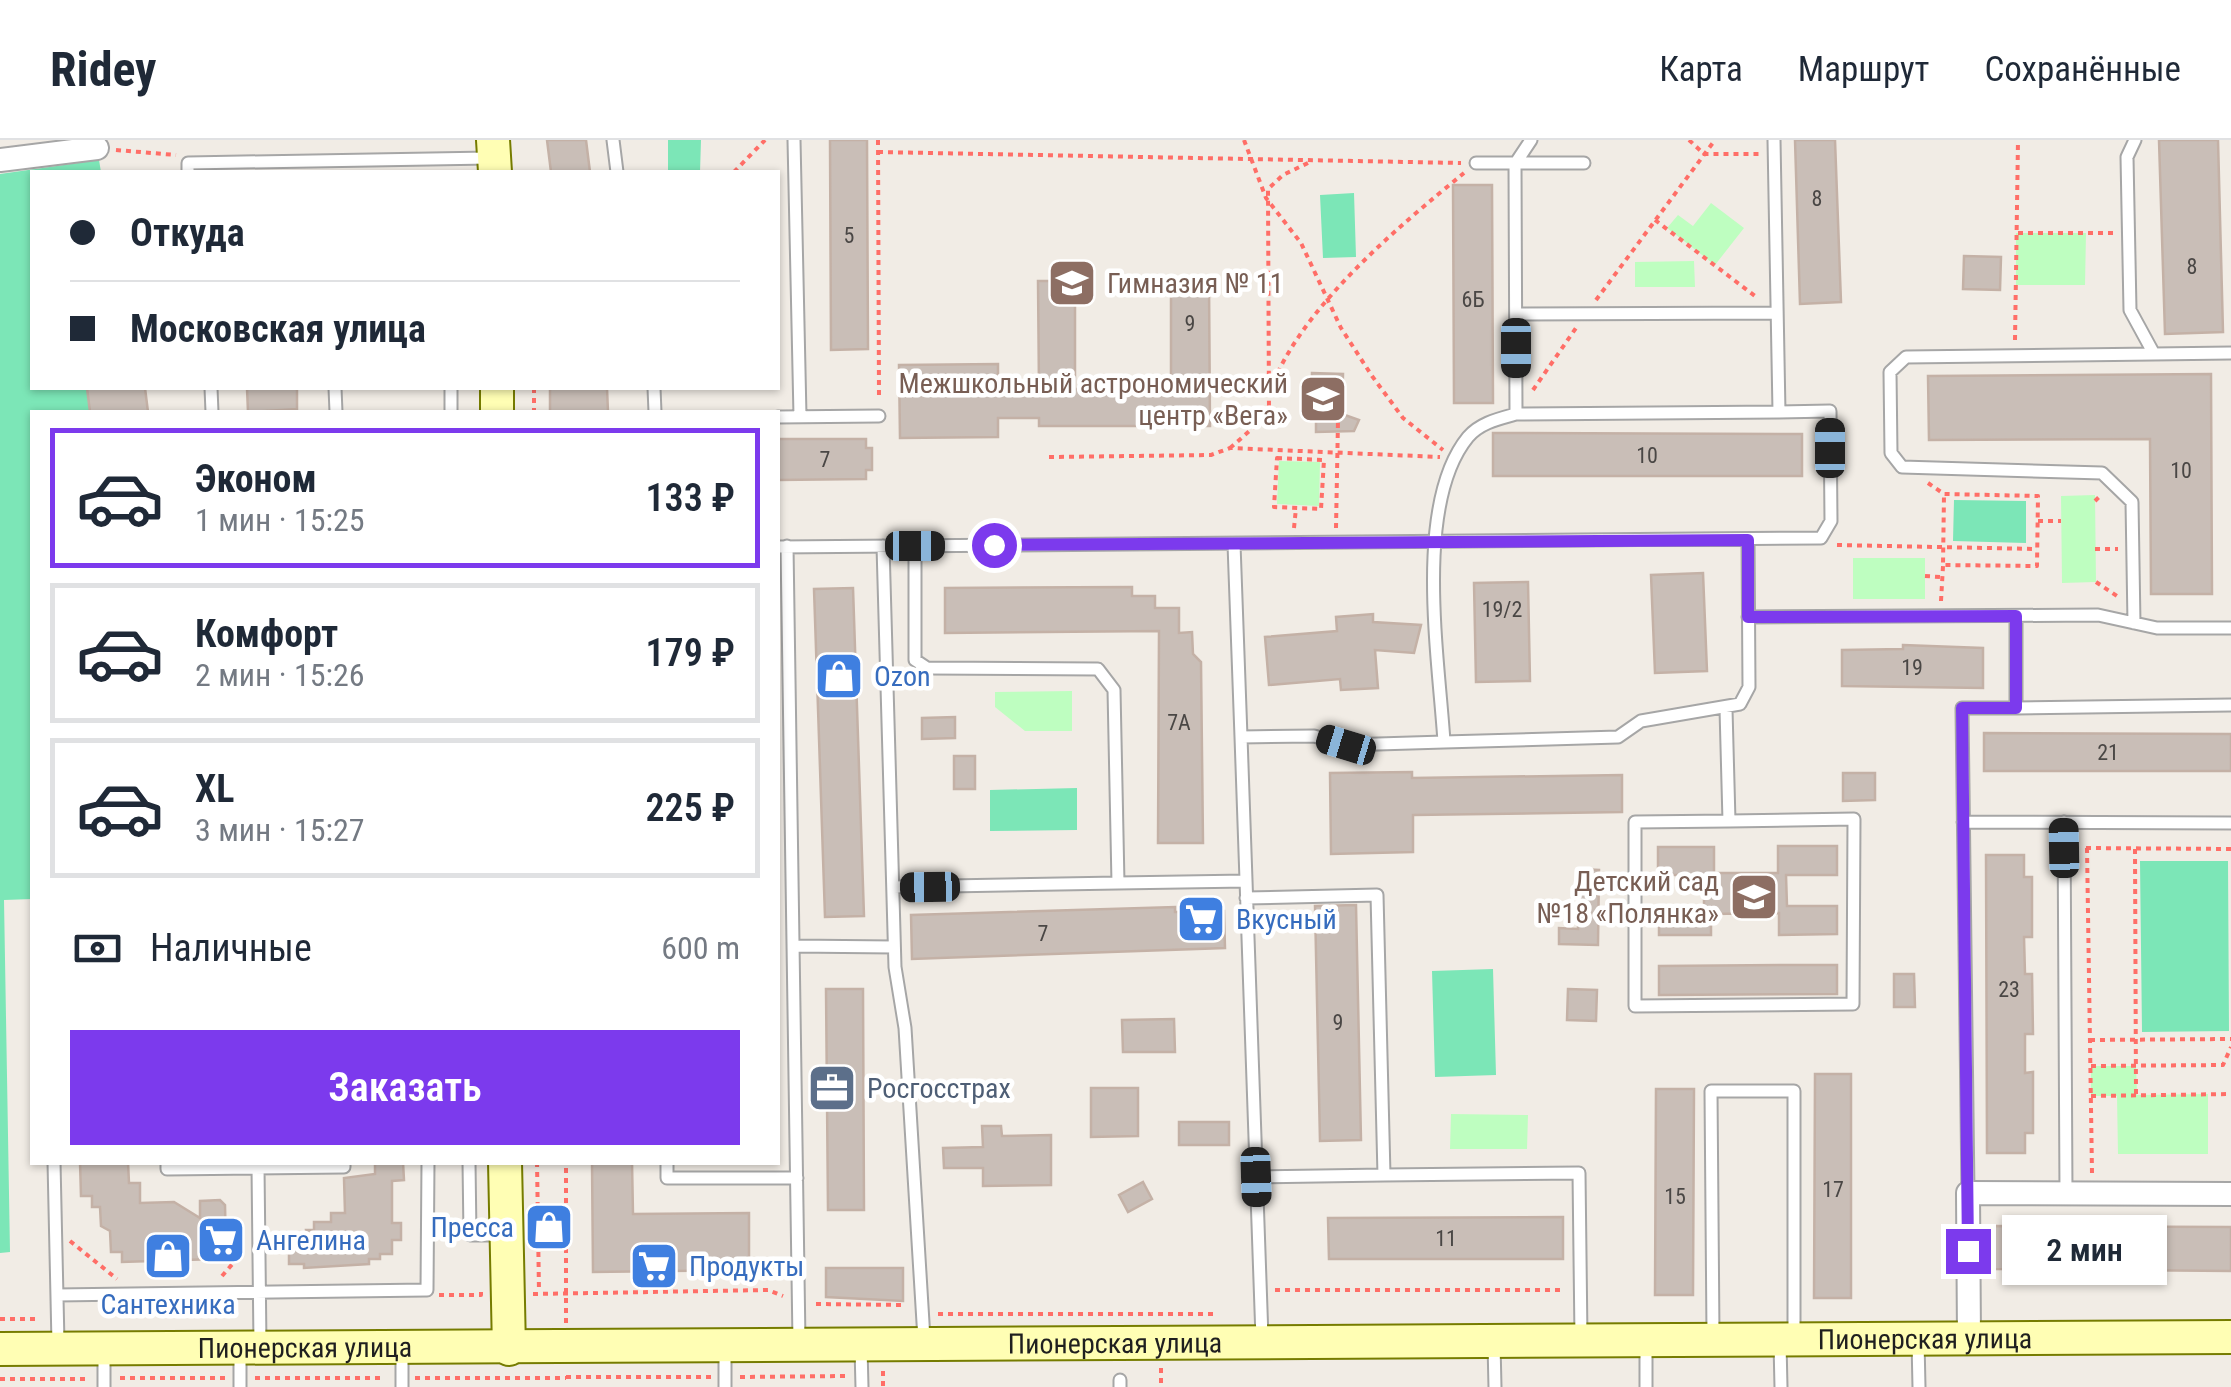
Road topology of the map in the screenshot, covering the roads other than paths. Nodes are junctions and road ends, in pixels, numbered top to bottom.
1 (613, 140) edge
2 (794, 140) edge
3 (1531, 140) edge
4 (2135, 140) edge
5 (1774, 147) edge
6 (97, 148) dead end
7 (494, 157) edge
8 (0, 160) edge
9 (390, 160) junction
10 (1476, 164) road end
11 (1514, 164) junction
12 (1584, 164) dead end
13 (449, 166) edge
14 (188, 170) edge
15 (401, 170) edge
16 (617, 170) edge
17 (1777, 313) junction
18 (1517, 314) junction
19 (2231, 353) edge
20 (2154, 354) junction
21 (1779, 412) junction
22 (1516, 414) junction
23 (780, 416) edge
24 (800, 416) junction
25 (879, 416) road end
26 (1748, 540) junction
27 (1432, 542) junction
28 (1234, 544) junction
29 (782, 546) edge
30 (883, 546) junction
31 (915, 546) junction
32 (2016, 616) junction
33 (1748, 617) junction
34 (2134, 623) junction
35 (2231, 628) edge
36 (2231, 705) edge
37 (2016, 708) junction
38 (1726, 709) junction
39 (1241, 738) junction
40 (1444, 742) junction
41 (1729, 821) junction
42 (1964, 822) junction
43 (2064, 822) junction
44 (2231, 823) edge
45 (1246, 881) junction
46 (1118, 883) junction
47 (893, 888) junction
48 (1246, 898) junction
49 (793, 946) junction
50 (894, 947) junction
51 (54, 1165) edge
52 (167, 1165) edge
53 (344, 1165) edge
54 (428, 1165) edge
55 (469, 1165) edge
56 (505, 1165) edge
57 (667, 1165) edge
58 (258, 1168) junction
59 (1384, 1175) junction
60 (1256, 1177) junction
61 (797, 1178) junction
62 (1968, 1193) junction
63 (2066, 1194) junction
64 (2231, 1194) edge
65 (506, 1234) junction
66 (260, 1292) junction
67 (57, 1299) junction
68 (923, 1329) junction
69 (2231, 1337) edge
70 (1918, 1338) junction
71 (1969, 1338) junction
72 (1787, 1339) junction
73 (1494, 1340) junction
74 (1580, 1340) junction
75 (1646, 1340) junction
76 (1714, 1340) junction
77 (1262, 1341) junction
78 (799, 1345) junction
79 (725, 1346) junction
80 (0, 1349) edge
81 (58, 1349) junction
82 (509, 1349) junction
83 (872, 1353) junction
84 (245, 1366) edge
85 (402, 1371) edge
86 (104, 1372) edge
87 (725, 1387) edge
88 (862, 1387) edge
89 (1495, 1387) edge
90 (1646, 1387) edge
91 (1781, 1387) edge
92 (1919, 1387) edge

1 - 16 lane
2 - 24 lane
3 - 11 lane
4 - 20 lane
5 - 17 lane
6 - 8 street
7 - 13 lane
9 - 13 lane
9 - 14 lane
9 - 15 lane
10 - 11 lane
11 - 12 lane
11 - 18 lane
17 - 18 lane
17 - 21 lane
18 - 22 lane
19 - 20 lane
20 - 34 lane
21 - 22 lane
21 - 26 lane
22 - 27 lane
23 - 24 lane
24 - 25 lane
26 - 27 lane
26 - 33 lane
27 - 28 lane
27 - 40 lane
28 - 31 lane
28 - 39 lane
29 - 30 lane
29 - 49 lane
30 - 31 lane
30 - 47 lane
31 - 46 lane
32 - 33 lane
32 - 34 lane
32 - 37 lane
33 - 38 lane
34 - 35 lane
36 - 37 lane
37 - 42 lane
38 - 40 lane
38 - 41 lane
39 - 40 lane
39 - 45 lane
41 - 41 lane
42 - 43 lane
42 - 62 lane
43 - 44 lane
43 - 63 lane
45 - 46 lane
45 - 48 lane
46 - 47 lane
47 - 50 lane
48 - 59 lane
48 - 60 lane
49 - 50 lane
49 - 61 lane
50 - 68 lane
51 - 67 lane
52 - 58 lane
53 - 58 lane
54 - 66 lane
55 - 65 lane
56 - 65 street
57 - 61 lane
58 - 66 lane
59 - 60 lane
59 - 74 lane
60 - 77 lane
61 - 78 lane
62 - 63 street
62 - 71 street
63 - 64 street
65 - 82 street
66 - 67 lane
66 - 84 lane
67 - 81 lane
68 - 77 street, Пионерская улица
68 - 83 street, Пионерская улица
69 - 71 street, Пионерская улица
70 - 71 street, Пионерская улица
70 - 72 street, Пионерская улица
70 - 92 lane
72 - 76 street, Пионерская улица
72 - 76 lane
72 - 91 lane
73 - 74 street, Пионерская улица
73 - 77 street, Пионерская улица
73 - 89 lane
74 - 75 street, Пионерская улица
75 - 76 street, Пионерская улица
75 - 90 lane
78 - 79 street, Пионерская улица
78 - 83 street, Пионерская улица
79 - 82 street, Пионерская улица
79 - 87 lane
80 - 81 street, Пионерская улица
81 - 86 street, Пионерская улица
82 - 85 street, Пионерская улица
83 - 88 lane
84 - 85 street, Пионерская улица
84 - 86 street, Пионерская улица

